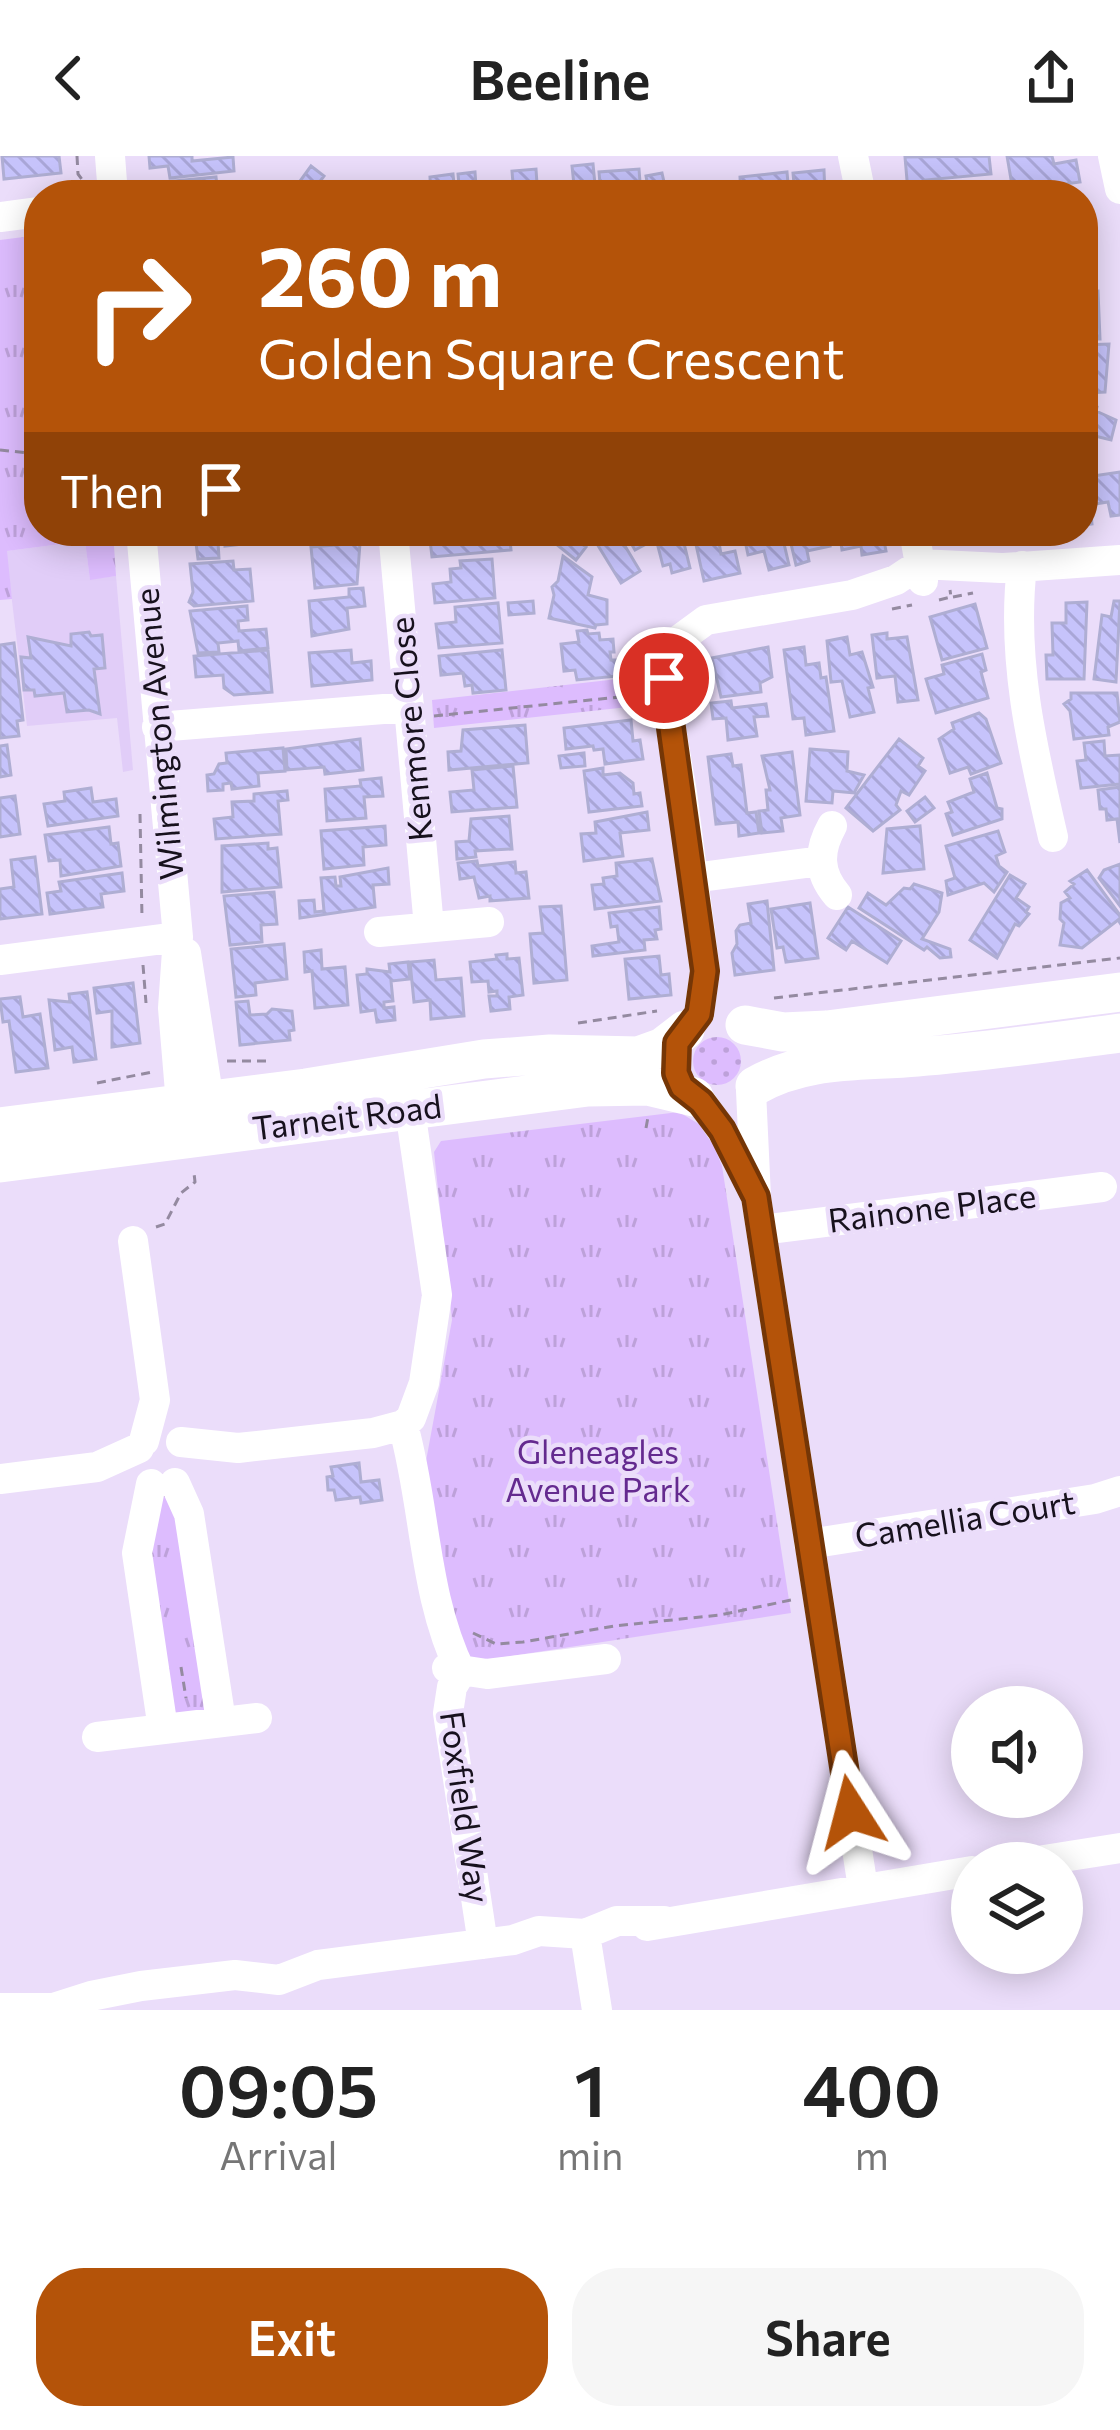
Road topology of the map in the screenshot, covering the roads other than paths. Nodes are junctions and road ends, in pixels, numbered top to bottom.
1 (1113, 156) edge
2 (1120, 189) edge
3 (141, 546) edge
4 (394, 546) edge
5 (919, 546) edge
6 (1120, 560) edge
7 (1012, 567) junction
8 (930, 575) junction
9 (764, 612) junction
10 (410, 715) junction
11 (157, 727) junction
12 (682, 793) junction
13 (832, 826) dead end
14 (1053, 837) dead end
15 (821, 861) junction
16 (693, 878) junction
17 (837, 895) dead end
18 (489, 922) dead end
19 (429, 927) junction
20 (379, 932) dead end
21 (178, 937) junction
22 (0, 960) edge
23 (1120, 992) edge
24 (695, 1007) junction
25 (749, 1014) junction
26 (1120, 1034) edge
27 (753, 1089) junction
28 (697, 1100) junction
29 (410, 1110) junction
30 (0, 1127) edge
31 (196, 1127) junction
32 (18, 1160) edge
33 (0, 1178) edge
34 (1102, 1186) dead end
35 (756, 1197) junction
36 (761, 1229) junction
37 (134, 1241) road end
38 (403, 1425) junction
39 (162, 1461) junction
40 (0, 1479) edge
41 (1120, 1491) edge
42 (809, 1544) junction
43 (612, 1659) dead end
44 (461, 1672) junction
45 (257, 1718) dead end
46 (221, 1721) junction
47 (164, 1729) junction
48 (97, 1737) dead end
49 (1120, 1848) edge
50 (1083, 1854) edge
51 (951, 1874) edge
52 (863, 1888) junction
53 (498, 1942) junction
54 (586, 1942) junction
55 (0, 2008) edge
56 (48, 2009) edge
57 (596, 2010) edge

1 - 2 street
3 - 11 street, Wilmington Avenue
4 - 10 street, Kenmore Close
5 - 8 street
6 - 7 street
7 - 8 street
7 - 14 street
8 - 9 street
9 - 12 street
9 - 12 street
10 - 11 street
10 - 19 street, Kenmore Close
11 - 21 street, Wilmington Avenue
12 - 16 street
13 - 15 street
15 - 16 street
15 - 17 street
16 - 24 street
18 - 19 street
19 - 20 street
21 - 22 street
21 - 31 street, Wilmington Avenue
23 - 25 main road
24 - 25 main road
24 - 28 main road
24 - 31 main road, Tarneit Road
25 - 27 main road
26 - 27 main road
27 - 28 main road
27 - 35 street
28 - 29 main road, Tarneit Road
28 - 35 street
29 - 31 main road, Tarneit Road
29 - 38 street
30 - 31 main road, Tarneit Road
31 - 32 main road, Tarneit Road
32 - 33 main road
34 - 36 street, Rainone Place
35 - 36 street
36 - 42 street
37 - 39 street
38 - 39 street
38 - 44 street
39 - 40 street
39 - 46 street
39 - 47 street
41 - 42 street, Camellia Court
42 - 52 street
43 - 44 street
44 - 53 street, Foxfield Way
45 - 46 street
46 - 47 street
47 - 48 street
49 - 50 street
51 - 52 street
52 - 54 street
53 - 54 street
53 - 56 street
54 - 57 street
55 - 56 street

